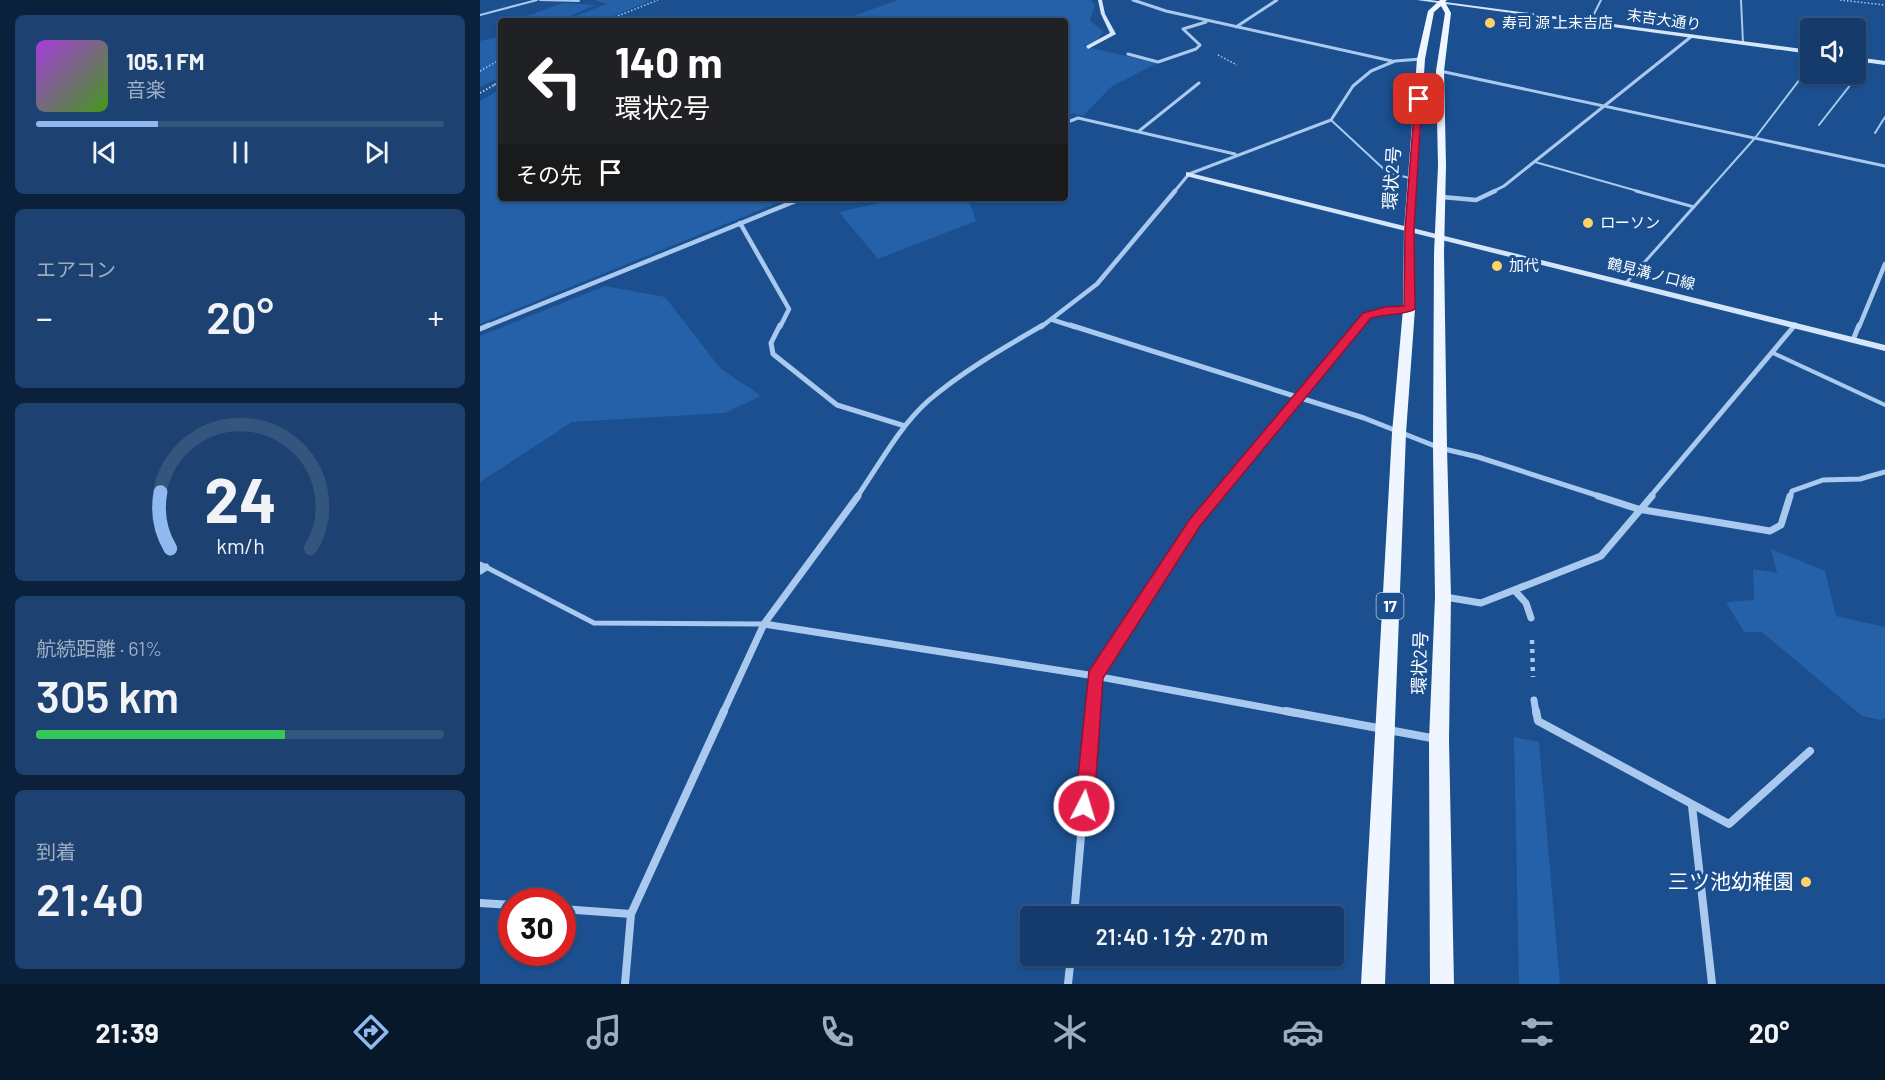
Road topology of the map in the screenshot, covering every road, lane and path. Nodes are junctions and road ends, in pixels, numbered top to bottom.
1 (539, 0) edge
2 (658, 0) edge
3 (1100, 0) edge
4 (1133, 0) edge
5 (1277, 0) edge
6 (1419, 0) edge
7 (1601, 0) edge
8 (1741, 0) edge
9 (1840, 0) edge
10 (579, 1) edge
11 (653, 1) edge
12 (1443, 2) edge
13 (1885, 5) edge
14 (480, 15) edge
15 (611, 18) edge
16 (1210, 21) junction
17 (1586, 21) junction
18 (1236, 27) junction
19 (1692, 36) junction
20 (1743, 43) junction
21 (1088, 47) dead end
22 (1800, 51) edge
23 (1128, 54) dead end
24 (1421, 59) junction
25 (498, 61) edge
26 (1392, 61) junction
27 (1866, 61) edge
28 (1869, 61) junction
29 (1885, 63) edge
30 (480, 71) edge
31 (1440, 71) junction
32 (1800, 79) edge
33 (498, 83) edge
34 (1199, 83) dead end
35 (480, 93) edge
36 (1605, 106) junction
37 (1885, 117) edge
38 (1331, 120) junction
39 (1068, 122) edge
40 (1819, 125) dead end
41 (1139, 131) junction
42 (1875, 133) dead end
43 (1755, 138) junction
44 (1236, 154) junction
45 (1535, 162) junction
46 (1885, 166) edge
47 (1189, 174) junction
48 (1413, 178) junction
49 (1442, 197) junction
50 (795, 201) edge
51 (1694, 207) junction
52 (740, 223) junction
53 (1409, 229) junction
54 (1440, 238) junction
55 (1885, 264) edge
56 (1626, 283) junction
57 (1409, 309) junction
58 (1053, 320) junction
59 (1796, 326) junction
60 (480, 329) edge
61 (1853, 339) junction
62 (1885, 348) edge
63 (1773, 353) junction
64 (1298, 397) junction
65 (1885, 405) edge
66 (905, 426) junction
67 (1399, 433) junction
68 (1440, 448) junction
69 (1885, 472) edge
70 (1638, 509) junction
71 (482, 567) edge
72 (1515, 591) junction
73 (1443, 597) junction
74 (1531, 618) joint
75 (764, 624) junction
76 (1095, 676) junction
77 (1534, 700) joint
78 (1383, 731) junction
79 (1439, 740) junction
80 (1810, 751) dead end
81 (1692, 806) junction
82 (480, 903) edge
83 (498, 904) edge
84 (1075, 906) edge
85 (576, 910) edge
86 (631, 914) junction
87 (1070, 966) edge
88 (625, 984) edge
89 (1068, 984) edge
90 (1373, 984) edge
91 (1442, 984) edge
92 (1712, 984) edge

1 - 10 lane
1 - 14 lane
2 - 11 path
3 - 21 street
4 - 16 street
5 - 18 street
6 - 12 street, 末吉大通り
7 - 17 lane
8 - 20 lane
9 - 13 path
11 - 15 path
12 - 17 street, 末吉大通り
12 - 24 main road, 環状2号
12 - 31 main road, 環状2号
16 - 18 street
16 - 23 street
17 - 19 street, 末吉大通り
18 - 26 street
19 - 20 street, 末吉大通り
19 - 36 street
20 - 22 street, 末吉大通り
24 - 26 street
24 - 48 main road, 環状2号
25 - 30 path
26 - 38 street
27 - 28 street
28 - 29 street
28 - 40 lane
31 - 36 street
31 - 49 main road, 環状2号
32 - 43 lane
33 - 35 path
34 - 41 street
36 - 43 street
36 - 45 street
37 - 42 lane
38 - 44 street
38 - 48 lane
39 - 41 street
41 - 44 street
43 - 46 street
43 - 51 lane
44 - 47 street
45 - 49 street
45 - 51 lane
47 - 53 street, 鶴見溝ノ口線
47 - 58 street
48 - 53 main road, 環状2号
49 - 54 main road, 環状2号
50 - 52 street
51 - 56 lane
52 - 60 street
52 - 66 street
53 - 54 street, 鶴見溝ノ口線
53 - 57 main road, 環状2号 / 17
54 - 56 street, 鶴見溝ノ口線
54 - 68 main road, 環状2号
55 - 61 street
56 - 59 street, 鶴見溝ノ口線
57 - 64 street
57 - 67 main road, 環状2号 / 17
58 - 64 street
58 - 66 street
59 - 61 street, 鶴見溝ノ口線
59 - 63 street
61 - 62 street, 鶴見溝ノ口線
63 - 65 lane
63 - 70 street
64 - 67 street
64 - 76 street
66 - 75 street
67 - 68 street
67 - 78 main road, 環状2号 / 17
68 - 70 street
68 - 73 main road, 環状2号
69 - 70 street
70 - 72 street
71 - 75 lane
72 - 73 street
72 - 74 street
73 - 79 main road, 環状2号
74 - 77 path
75 - 76 street
75 - 86 street
76 - 78 street
76 - 84 street
77 - 81 street
78 - 79 street
78 - 90 main road, 環状2号 / 17
79 - 91 main road, 環状2号
80 - 81 street
81 - 92 street
82 - 83 street
85 - 86 street
86 - 88 street
87 - 89 street

